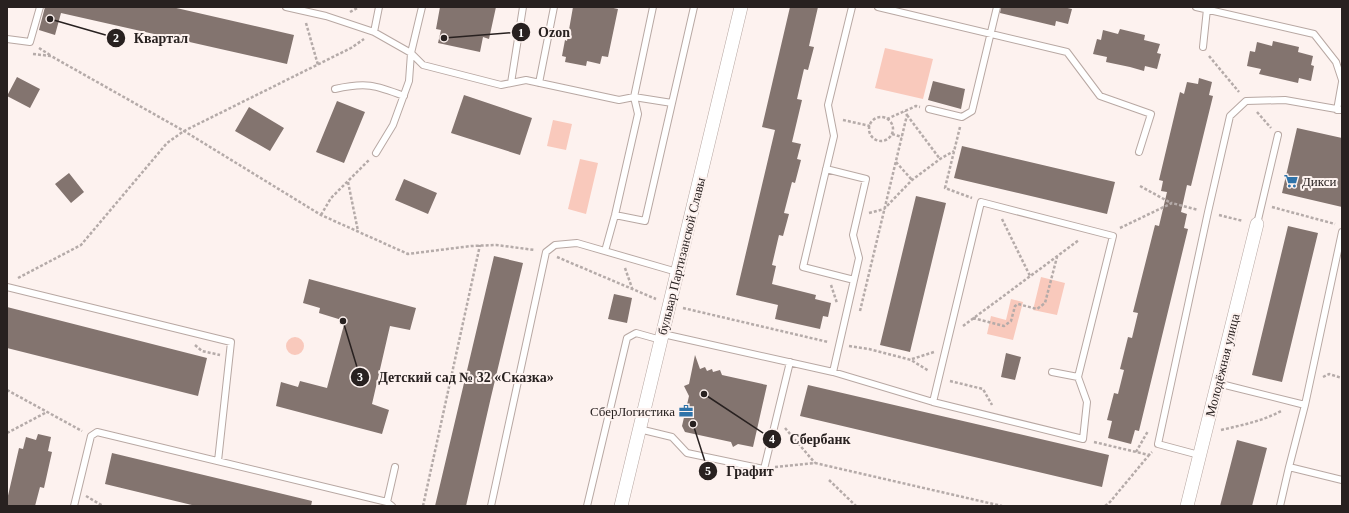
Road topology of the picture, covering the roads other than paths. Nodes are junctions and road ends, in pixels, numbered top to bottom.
1 (40, 7) edge
2 (286, 7) edge
3 (379, 7) edge
4 (422, 7) edge
5 (523, 7) edge
6 (554, 7) edge
7 (653, 7) edge
8 (694, 7) edge
9 (741, 7) edge
10 (852, 7) edge
11 (878, 7) edge
12 (997, 7) edge
13 (1196, 7) edge
14 (294, 8) edge
15 (1207, 9) junction
16 (374, 32) junction
17 (991, 34) junction
18 (7, 38) edge
19 (1203, 47) road end
20 (411, 53) junction
21 (1342, 81) edge
22 (511, 83) junction
23 (539, 83) junction
24 (335, 89) dead end
25 (404, 96) junction
26 (634, 97) junction
27 (672, 103) junction
28 (929, 109) road end
29 (1339, 110) edge
30 (1278, 135) road end
31 (1139, 152) dead end
32 (376, 153) road end
33 (826, 169) junction
34 (615, 215) junction
35 (1257, 224) joint
36 (1342, 232) edge
37 (605, 251) junction
38 (677, 272) junction
39 (854, 280) junction
40 (7, 287) edge
41 (661, 337) junction
42 (790, 362) junction
43 (833, 372) junction
44 (1052, 372) dead end
45 (1078, 377) junction
46 (1217, 383) junction
47 (933, 402) junction
48 (1305, 405) junction
49 (639, 430) junction
50 (1199, 455) junction
51 (218, 461) junction
52 (395, 467) dead end
53 (1289, 467) junction
54 (1342, 480) edge
55 (389, 504) edge
56 (74, 506) edge
57 (491, 506) edge
58 (586, 506) edge
59 (621, 506) edge
60 (1186, 506) edge
61 (1280, 506) edge

1 - 18 lane
2 - 14 lane
3 - 16 lane
4 - 20 lane
5 - 22 lane
6 - 23 lane
7 - 26 lane
8 - 27 lane
9 - 38 street, бульвар Партизанской Славы
10 - 33 lane
11 - 17 lane
12 - 17 lane
13 - 15 lane
14 - 16 lane
15 - 19 lane
15 - 21 lane
16 - 20 lane
17 - 28 lane
17 - 31 lane
20 - 22 lane
20 - 25 lane
21 - 29 lane
22 - 23 lane
23 - 26 lane
24 - 25 lane
25 - 32 lane
26 - 27 lane
26 - 34 lane
27 - 34 lane
29 - 50 lane
30 - 35 lane
33 - 39 lane
33 - 39 lane
34 - 37 lane
35 - 46 street, Молодёжная улица
36 - 48 lane
37 - 38 lane
37 - 57 lane
38 - 41 street, бульвар Партизанской Славы
39 - 43 lane
40 - 51 lane
41 - 42 lane
41 - 49 street, бульвар Партизанской Славы
41 - 58 lane
42 - 43 lane
42 - 49 lane
43 - 47 lane
44 - 45 lane
45 - 47 lane
45 - 47 lane
46 - 48 lane
46 - 50 street, Молодёжная улица
48 - 53 lane
49 - 59 street, бульвар Партизанской Славы
50 - 60 street, Молодёжная улица
51 - 55 lane
51 - 56 lane
52 - 55 lane
53 - 54 lane
53 - 61 lane

